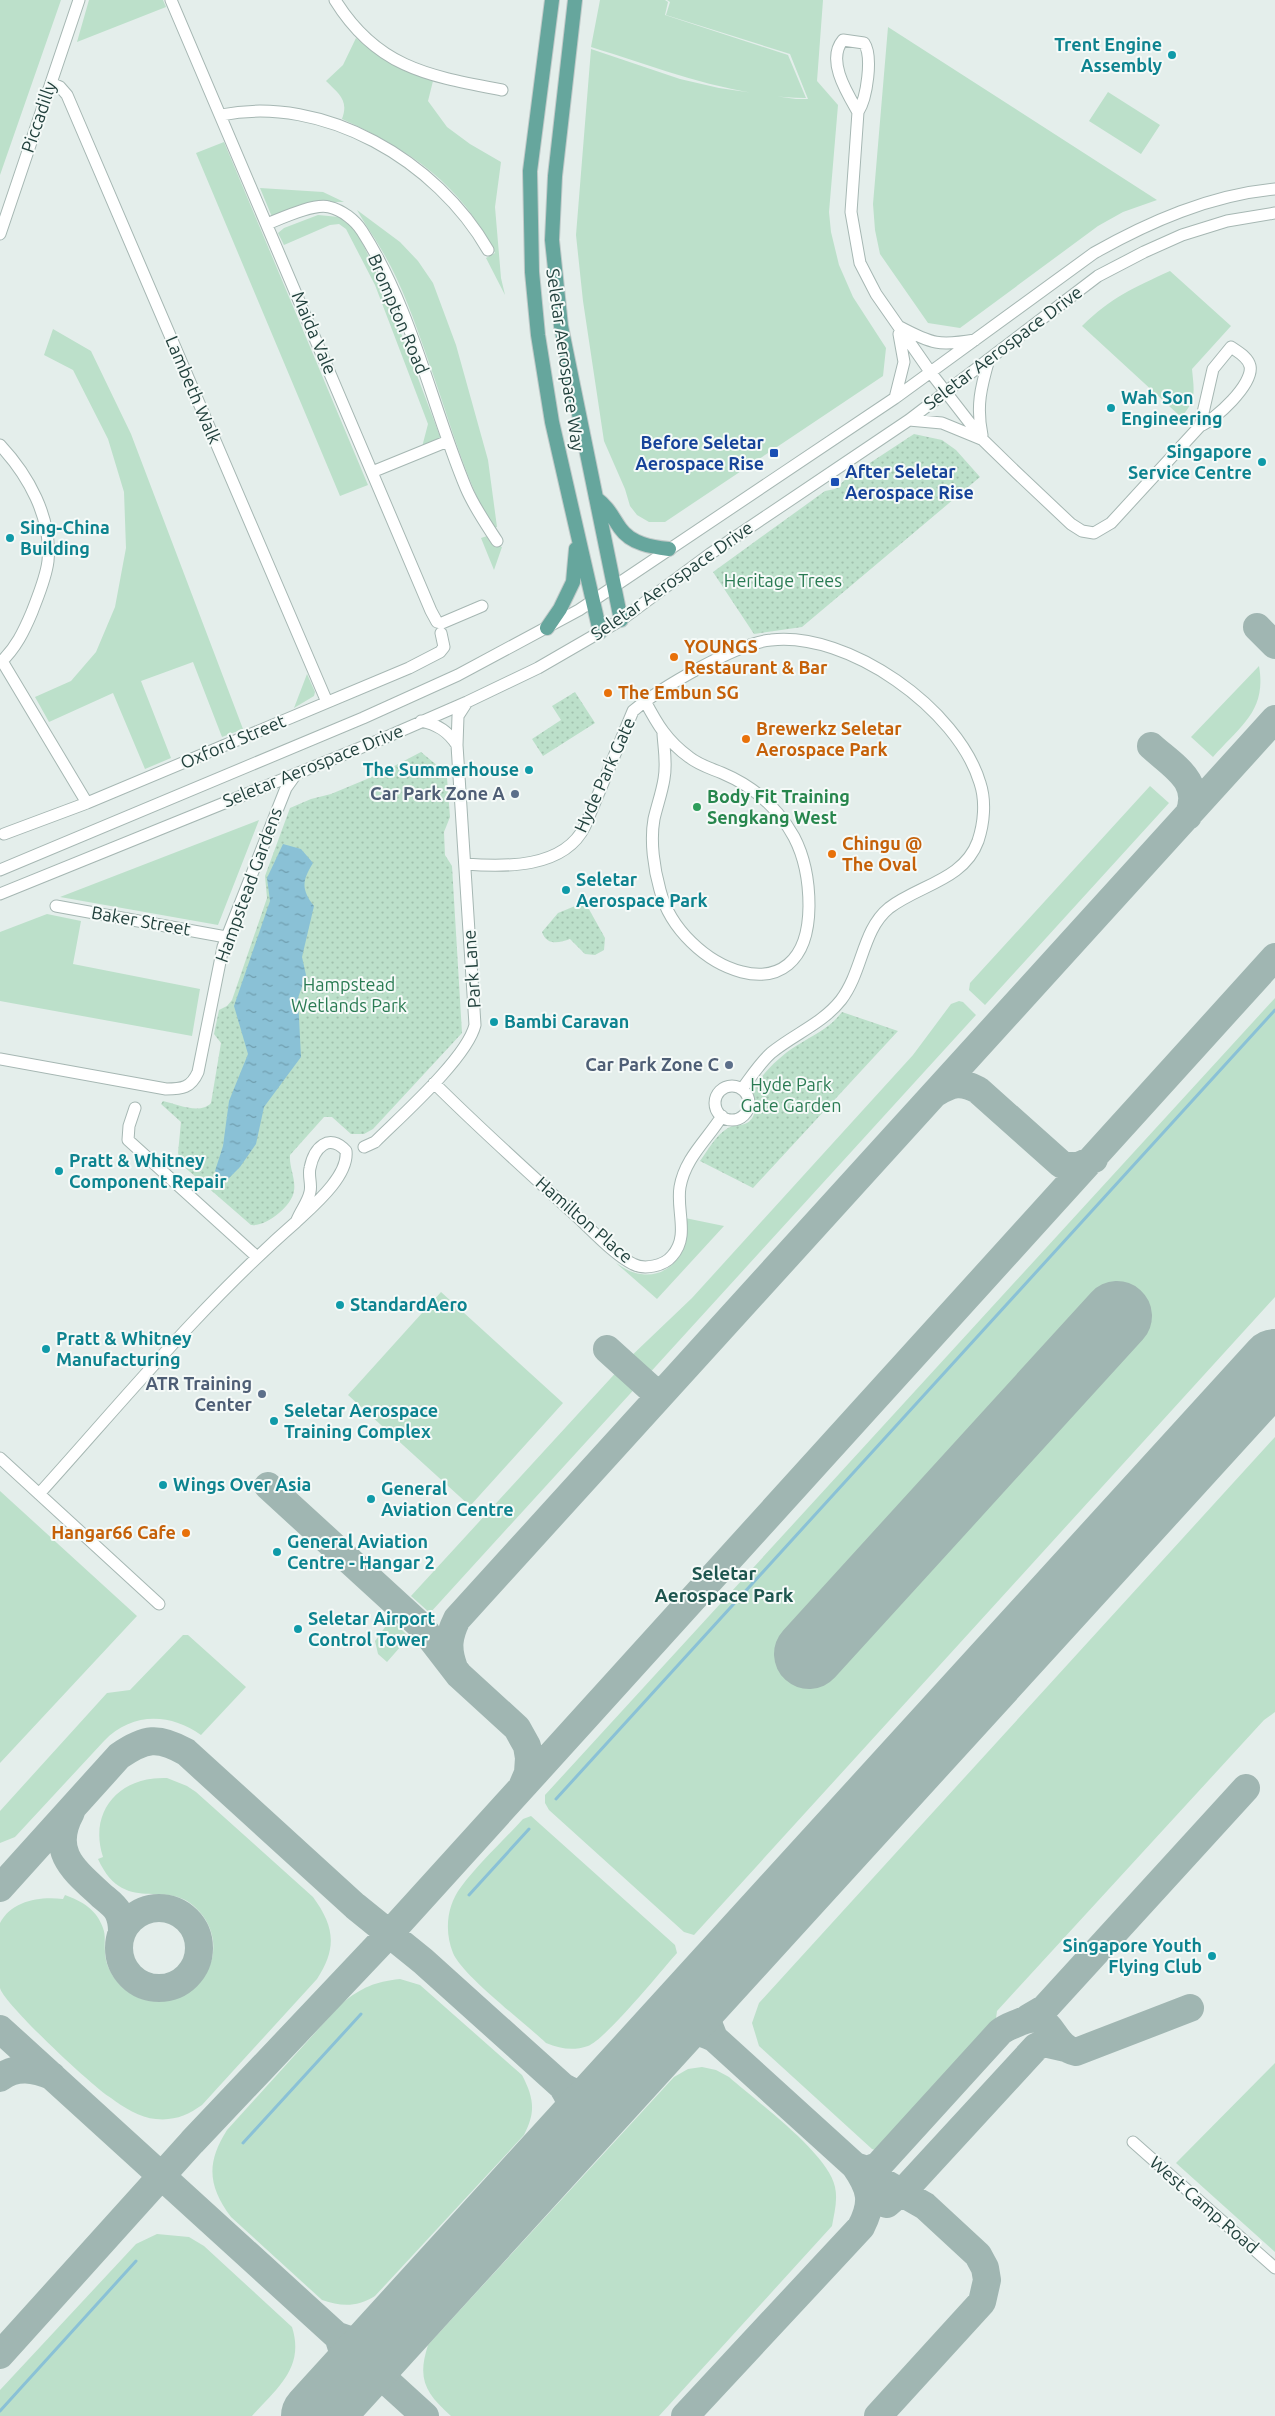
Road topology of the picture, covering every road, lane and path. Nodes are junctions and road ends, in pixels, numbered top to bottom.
1 (80, 0) edge
2 (171, 0) edge
3 (335, 0) edge
4 (552, 0) edge
5 (575, 0) edge
6 (51, 83) junction
7 (502, 90) dead end
8 (858, 112) junction
9 (221, 115) junction
10 (1275, 189) edge
11 (1275, 213) edge
12 (267, 224) junction
13 (0, 234) edge
14 (488, 250) dead end
15 (896, 325) junction
16 (978, 339) junction
17 (989, 359) junction
18 (931, 373) junction
19 (947, 392) junction
20 (895, 398) junction
21 (908, 420) junction
22 (1200, 426) junction
23 (983, 440) junction
24 (448, 441) junction
25 (0, 444) edge
26 (372, 472) junction
27 (596, 498) junction
28 (578, 539) junction
29 (497, 541) dead end
30 (670, 549) junction
31 (614, 588) junction
32 (593, 602) junction
33 (482, 606) dead end
34 (621, 620) junction
35 (547, 628) junction
36 (600, 632) junction
37 (441, 633) dead end
38 (1, 662) edge
39 (645, 701) junction
40 (327, 702) junction
41 (467, 702) junction
42 (421, 721) junction
43 (663, 734) junction
44 (457, 745) junction
45 (687, 756) junction
46 (666, 764) junction
47 (296, 774) junction
48 (87, 803) junction
49 (4, 834) dead end
50 (464, 864) junction
51 (0, 870) edge
52 (0, 894) edge
53 (56, 906) dead end
54 (226, 936) junction
55 (0, 1059) edge
56 (434, 1084) junction
57 (742, 1089) junction
58 (135, 1108) dead end
59 (722, 1116) junction
60 (364, 1147) dead end
61 (298, 1220) junction
62 (257, 1257) junction
63 (0, 1458) edge
64 (39, 1494) junction
65 (159, 1604) dead end
66 (1133, 2142) dead end
67 (1275, 2268) edge

1 - 6 street, Piccadilly
2 - 9 street, Maida Vale
3 - 7 street
4 - 28 main road, Seletar Aerospace Way
5 - 27 main road, Seletar Aerospace Way
6 - 13 street, Piccadilly
6 - 40 street, Lambeth Walk
8 - 8 street
8 - 15 street
9 - 12 street, Maida Vale
9 - 14 street
10 - 16 street, Seletar Aerospace Drive
11 - 17 street, Seletar Aerospace Drive
12 - 24 street, Brompton Road
12 - 26 street, Maida Vale
15 - 16 street
15 - 18 street
15 - 20 street
16 - 18 street, Seletar Aerospace Drive
17 - 19 street, Seletar Aerospace Drive
17 - 23 street
18 - 19 street
18 - 20 street, Seletar Aerospace Drive
19 - 21 street, Seletar Aerospace Drive
19 - 23 street
20 - 30 street, Seletar Aerospace Drive
21 - 23 street
21 - 34 street, Seletar Aerospace Drive
22 - 22 street
22 - 23 street
24 - 26 street
24 - 29 street, Brompton Road
25 - 38 street
26 - 33 street, Maida Vale
27 - 30 main road
27 - 31 main road, Seletar Aerospace Way
28 - 32 main road, Seletar Aerospace Way
28 - 35 main road
30 - 31 street, Seletar Aerospace Drive
31 - 32 street, Seletar Aerospace Drive
31 - 34 main road, Seletar Aerospace Way
32 - 35 street, Seletar Aerospace Drive
32 - 36 main road, Seletar Aerospace Way
34 - 36 street, Seletar Aerospace Drive
35 - 51 street, Seletar Aerospace Drive
36 - 41 street, Seletar Aerospace Drive
37 - 40 street, Oxford Street
38 - 48 street
39 - 43 street
39 - 50 street, Hyde Park Gate
39 - 57 street, Hyde Park Gate
40 - 48 street, Oxford Street
41 - 42 street, Seletar Aerospace Drive
41 - 44 street, Park Lane
42 - 44 street
42 - 47 street, Seletar Aerospace Drive
43 - 45 street
43 - 46 street
44 - 50 street, Park Lane
45 - 46 street
45 - 46 street
47 - 52 street, Seletar Aerospace Drive
47 - 54 street, Hampstead Gardens
48 - 49 street, Oxford Street
50 - 56 street, Park Lane
53 - 54 street, Baker Street
54 - 55 street, Hampstead Gardens
56 - 59 street, Hamilton Place
56 - 60 street, Park Lane
57 - 59 street
57 - 59 street
58 - 62 street
61 - 61 street
61 - 62 street
62 - 64 street
63 - 64 street
64 - 65 street
66 - 67 street, West Camp Road

